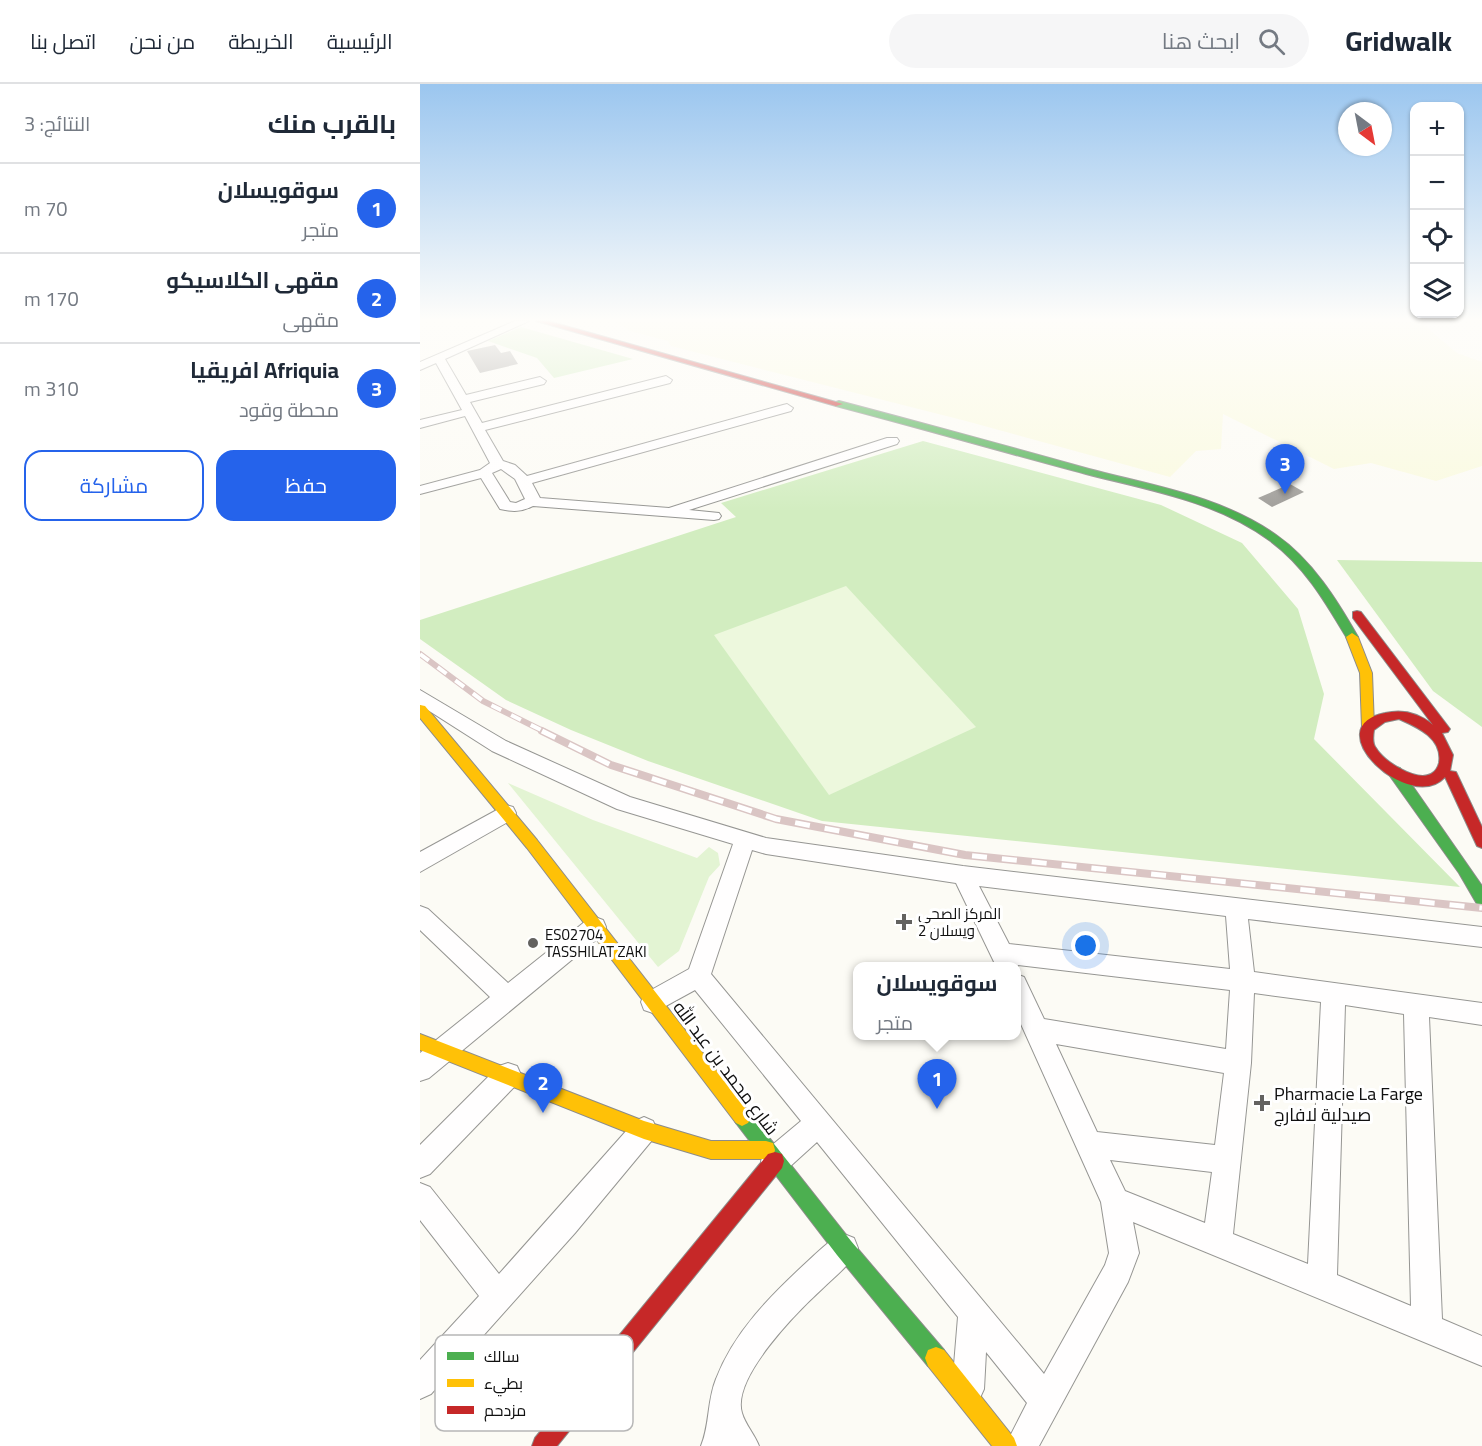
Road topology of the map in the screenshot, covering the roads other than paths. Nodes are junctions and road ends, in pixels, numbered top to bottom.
1 (453, 385) edge
2 (529, 385) edge
3 (648, 385) edge
4 (768, 385) edge
5 (796, 385) edge
6 (465, 406) junction
7 (788, 408) dead end
8 (420, 424) edge
9 (477, 428) junction
10 (892, 441) dead end
11 (498, 464) junction
12 (485, 473) junction
13 (524, 482) junction
14 (420, 490) edge
15 (531, 502) junction
16 (668, 511) junction
17 (714, 516) dead end
18 (420, 696) edge
19 (420, 709) edge
20 (1368, 727) junction
21 (1443, 729) junction
22 (1457, 744) dead end
23 (1395, 772) junction
24 (506, 813) junction
25 (746, 840) junction
26 (1482, 842) edge
27 (420, 862) edge
28 (963, 875) junction
29 (1482, 899) edge
30 (1236, 908) junction
31 (420, 915) edge
32 (595, 927) junction
33 (1482, 937) edge
34 (1005, 960) edge
35 (698, 976) junction
36 (1243, 981) junction
37 (1333, 992) junction
38 (1021, 994) edge
39 (507, 996) junction
40 (653, 1002) junction
41 (1416, 1004) junction
42 (1482, 1014) edge
43 (1036, 1029) junction
44 (431, 1046) edge
45 (1238, 1063) junction
46 (420, 1069) edge
47 (508, 1075) junction
48 (818, 1124) junction
49 (644, 1130) junction
50 (1087, 1144) junction
51 (770, 1155) junction
52 (1226, 1160) junction
53 (420, 1164) edge
54 (420, 1197) edge
55 (1114, 1202) junction
56 (1217, 1244) junction
57 (844, 1248) junction
58 (1322, 1284) junction
59 (498, 1296) junction
60 (973, 1313) junction
61 (1427, 1329) junction
62 (463, 1335) edge
63 (630, 1335) edge
64 (1482, 1351) edge
65 (435, 1366) edge
66 (420, 1383) edge
67 (968, 1395) junction
68 (1046, 1401) junction
69 (555, 1431) edge
70 (729, 1437) edge
71 (543, 1446) edge
72 (1006, 1446) edge
73 (1021, 1446) edge

1 - 6 street
2 - 6 street
3 - 9 street
4 - 20 street
5 - 21 street
6 - 8 street
6 - 9 street
7 - 13 street
9 - 11 street
10 - 16 street
11 - 12 street
11 - 13 street
12 - 14 street
12 - 15 street
13 - 15 street
15 - 16 street
16 - 17 street
18 - 25 street
19 - 24 street, شارع محمد بن عبد الله
20 - 21 street
20 - 23 street
21 - 22 street
23 - 26 street
23 - 29 street
24 - 27 street
24 - 32 street, شارع محمد بن عبد الله
25 - 28 street
25 - 35 street
28 - 30 street
28 - 34 street
30 - 33 street
30 - 36 street
31 - 39 street
32 - 39 street
32 - 40 street, شارع محمد بن عبد الله
34 - 36 street
35 - 40 street
35 - 48 street
36 - 37 street
36 - 45 street
37 - 41 street
37 - 58 street
38 - 43 street
39 - 44 street
40 - 51 street, شارع محمد بن عبد الله
41 - 42 street
41 - 61 street
43 - 45 street
43 - 50 street
44 - 46 street
44 - 47 street
45 - 52 street
47 - 49 street
47 - 53 street
48 - 51 street
48 - 60 street
49 - 51 street
49 - 59 street
50 - 52 street
50 - 55 street
51 - 57 street, شارع محمد بن عبد الله
51 - 63 street
52 - 56 street
54 - 59 street
55 - 56 street
55 - 68 street
56 - 58 street
57 - 67 street, شارع محمد بن عبد الله
57 - 70 street
58 - 61 street
59 - 62 street
60 - 67 street
60 - 68 street
61 - 64 street
65 - 66 street
67 - 72 street, شارع محمد بن عبد الله
68 - 73 street
69 - 71 street

